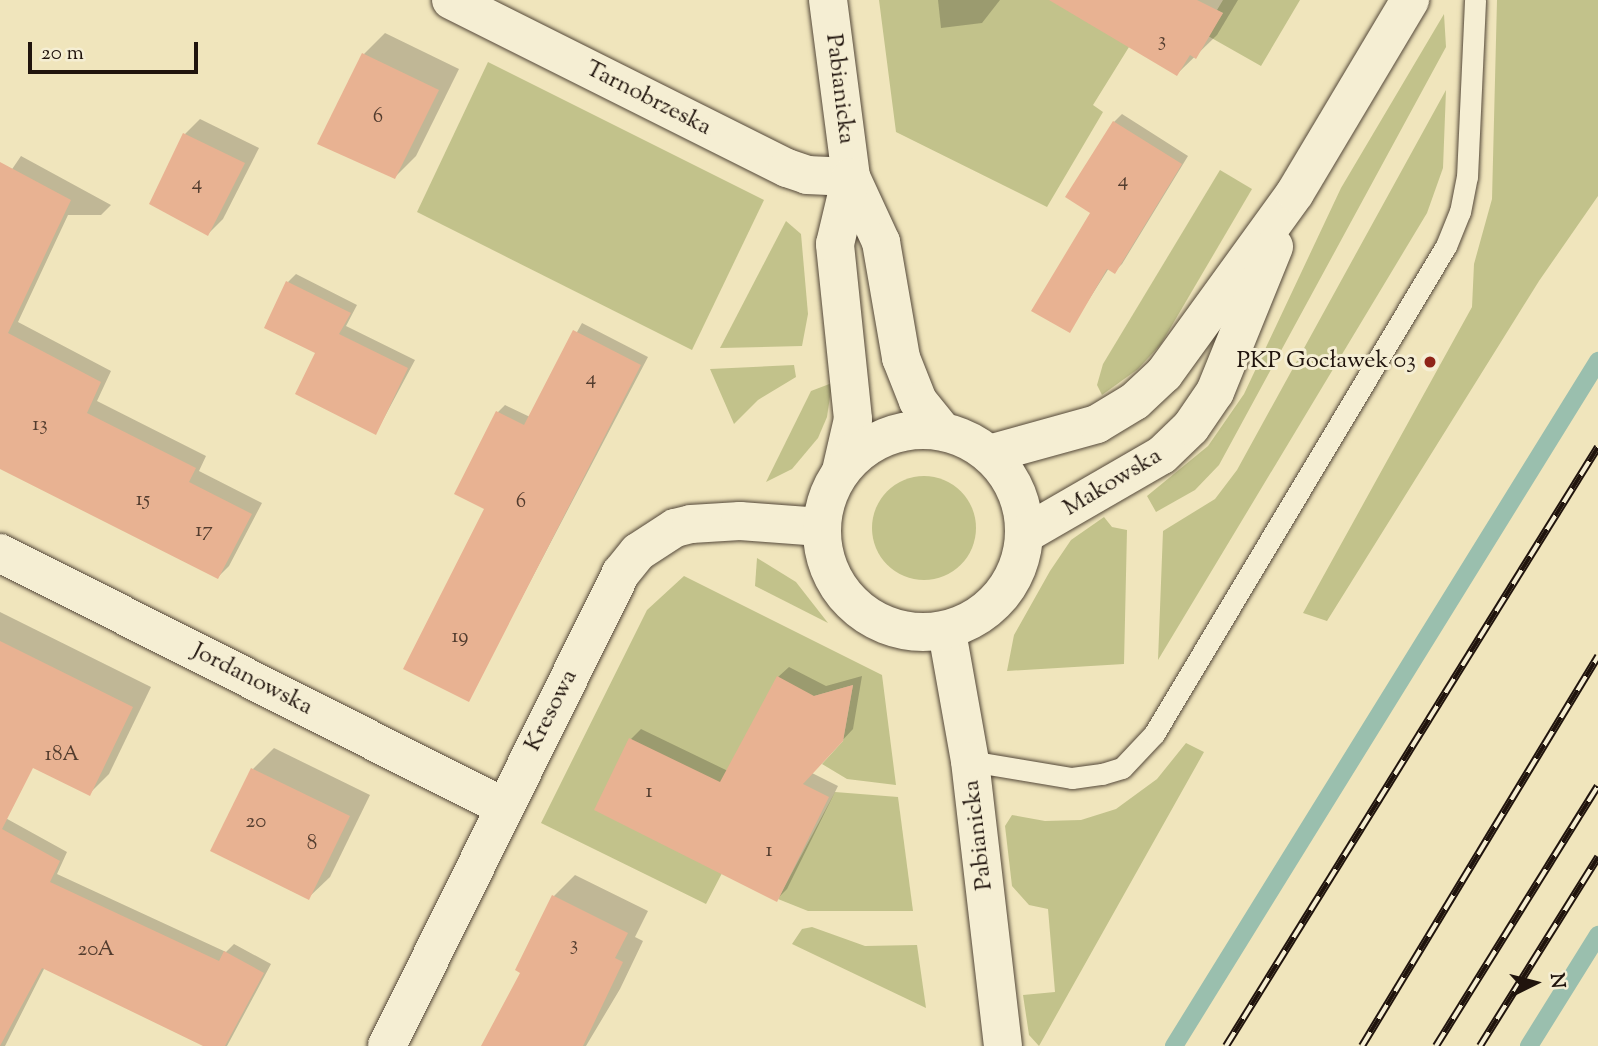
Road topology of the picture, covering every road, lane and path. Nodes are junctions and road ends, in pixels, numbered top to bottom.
1 (451, 0) edge
2 (828, 0) edge
3 (1410, 0) edge
4 (1475, 0) edge
5 (851, 177) junction
6 (1295, 193) junction
7 (942, 431) junction
8 (989, 454) junction
9 (841, 471) junction
10 (821, 527) junction
11 (1025, 534) junction
12 (0, 553) edge
13 (947, 632) junction
14 (970, 761) junction
15 (504, 807) junction
16 (1002, 1043) edge
17 (387, 1046) edge

1 - 5 street, Tarnobrzeska
2 - 5 street, Pabianicka
3 - 6 street, Makowska
4 - 14 lane
5 - 7 street, Pabianicka
5 - 9 street, Pabianicka
6 - 8 street, Makowska
6 - 11 street, Makowska
7 - 8 street
7 - 9 street
8 - 11 street
9 - 10 street
10 - 13 street
10 - 15 street, Kresowa
11 - 13 street
12 - 15 street, Jordanowska
13 - 14 street, Pabianicka
14 - 16 street, Pabianicka
15 - 17 street, Kresowa

